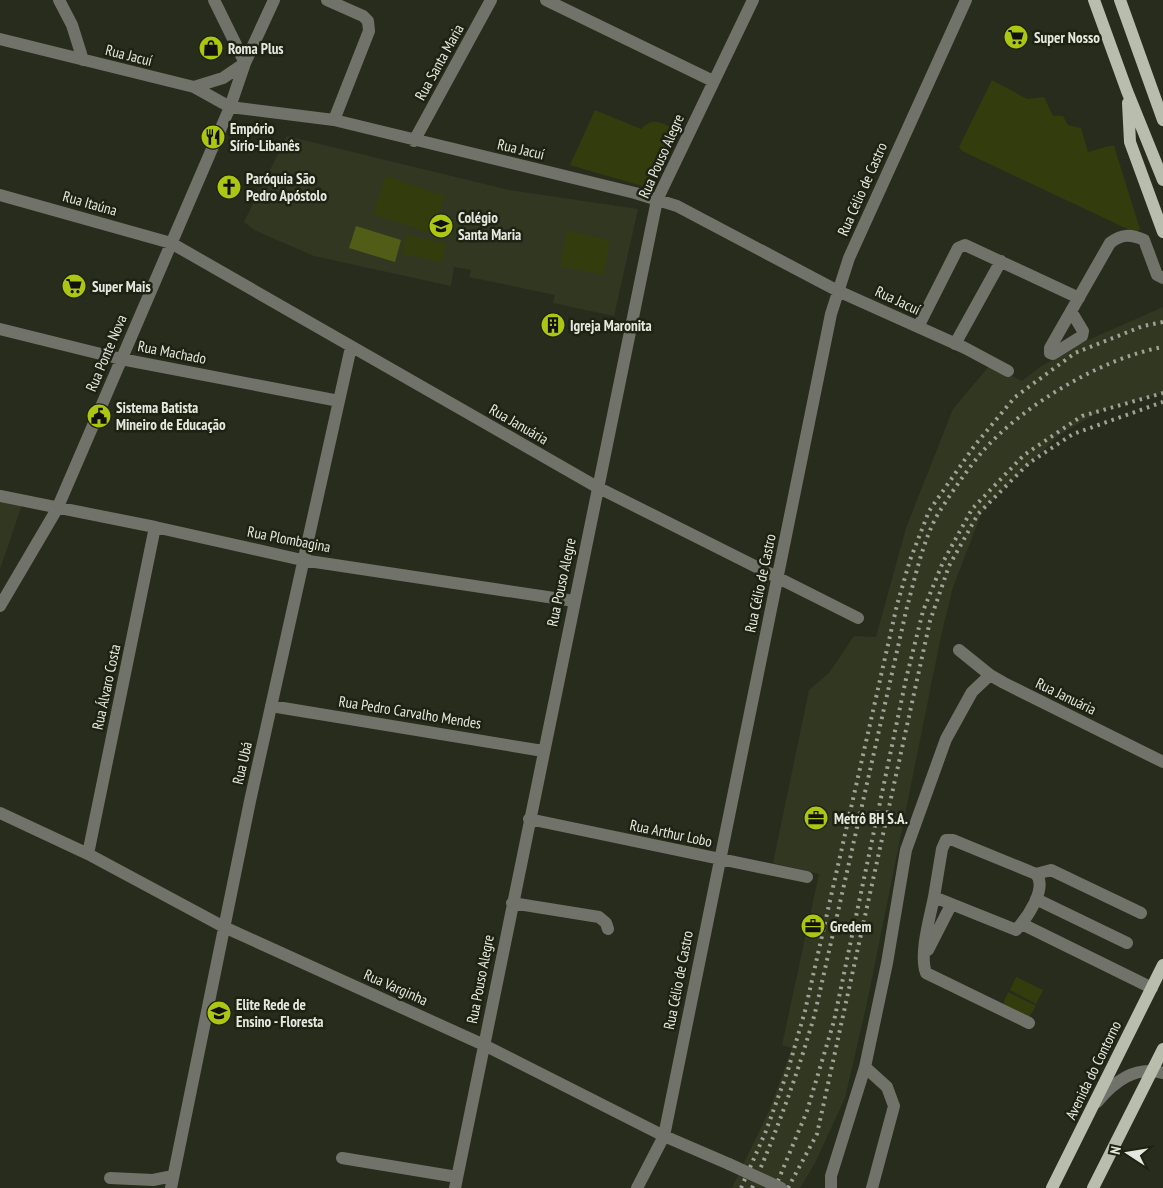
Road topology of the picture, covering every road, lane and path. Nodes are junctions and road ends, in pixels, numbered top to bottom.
1 (60, 0) edge
2 (214, 0) edge
3 (274, 0) edge
4 (328, 0) edge
5 (491, 0) edge
6 (546, 0) edge
7 (753, 0) edge
8 (966, 0) edge
9 (1094, 0) edge
10 (1120, 0) edge
11 (0, 39) edge
12 (83, 60) junction
13 (245, 63) junction
14 (712, 81) junction
15 (194, 87) junction
16 (1127, 91) junction
17 (230, 107) junction
18 (334, 120) junction
19 (1163, 120) edge
20 (414, 140) junction
21 (1163, 180) edge
22 (0, 195) edge
23 (657, 200) junction
24 (1163, 232) edge
25 (171, 243) junction
26 (1001, 261) junction
27 (1163, 278) edge
28 (838, 291) junction
29 (1079, 298) junction
30 (1071, 311) dead end
31 (918, 327) junction
32 (0, 329) edge
33 (955, 344) junction
34 (351, 347) junction
35 (121, 359) junction
36 (1008, 371) dead end
37 (339, 401) junction
38 (598, 487) junction
39 (0, 496) edge
40 (57, 509) junction
41 (155, 527) junction
42 (302, 560) junction
43 (778, 577) junction
44 (574, 601) junction
45 (0, 606) edge
46 (858, 618) dead end
47 (959, 650) dead end
48 (990, 676) junction
49 (271, 706) junction
50 (543, 750) junction
51 (1163, 762) edge
52 (0, 813) edge
53 (529, 819) junction
54 (88, 854) junction
55 (719, 859) junction
56 (1036, 874) junction
57 (808, 877) dead end
58 (934, 897) junction
59 (1036, 899) junction
60 (512, 903) junction
61 (951, 905) junction
62 (1141, 914) dead end
63 (1022, 924) junction
64 (224, 927) junction
65 (608, 929) dead end
66 (1127, 943) dead end
67 (925, 956) junction
68 (1163, 965) edge
69 (1152, 988) junction
70 (1029, 1023) dead end
71 (484, 1045) junction
72 (1163, 1050) edge
73 (864, 1067) junction
74 (1158, 1071) edge
75 (1096, 1102) junction
76 (664, 1136) junction
77 (342, 1158) dead end
78 (110, 1178) dead end
79 (172, 1182) edge
80 (456, 1182) edge
81 (637, 1188) edge
82 (781, 1188) edge
83 (831, 1188) edge
84 (872, 1188) edge
85 (1052, 1188) edge
86 (1093, 1188) edge

1 - 12 street
2 - 13 street
3 - 13 street, Rua Ponte Nova
4 - 18 street
5 - 20 street, Rua Santa Maria
6 - 14 street
7 - 14 street, Rua Pouso Alegre
8 - 28 street, Rua Célio de Castro
9 - 16 main road
10 - 19 main road
11 - 12 street, Rua Jacuí
12 - 15 street, Rua Jacuí
13 - 15 street
13 - 17 street, Rua Ponte Nova
14 - 23 street, Rua Pouso Alegre
15 - 17 street, Rua Jacuí
16 - 21 main road
16 - 24 main road
17 - 18 street, Rua Jacuí
17 - 25 street, Rua Ponte Nova
18 - 20 street, Rua Jacuí
20 - 23 street, Rua Jacuí
22 - 25 street, Rua Itaúna
23 - 28 street, Rua Jacuí
23 - 38 street, Rua Pouso Alegre
25 - 34 street, Rua Januária
25 - 35 street, Rua Ponte Nova
26 - 29 street
26 - 31 street
26 - 33 street
27 - 29 street
28 - 31 street, Rua Jacuí
28 - 43 street, Rua Célio de Castro
29 - 30 street
31 - 33 street, Rua Jacuí
32 - 35 street, Rua Machado
33 - 36 street, Rua Jacuí
34 - 37 street, Rua Ubá
34 - 38 street, Rua Januária
35 - 37 street, Rua Machado
35 - 40 street, Rua Ponte Nova
37 - 42 street, Rua Ubá
38 - 43 street, Rua Januária
38 - 44 street, Rua Pouso Alegre
39 - 40 street, Rua Plombagina
40 - 41 street, Rua Plombagina
40 - 45 street, Rua Ponte Nova
41 - 42 street, Rua Plombagina
41 - 54 street, Rua Álvaro Costa
42 - 44 street, Rua Plombagina
42 - 49 street, Rua Ubá
43 - 46 street, Rua Januária
43 - 55 street, Rua Célio de Castro
44 - 50 street, Rua Pouso Alegre
47 - 48 street, Rua Januária
48 - 51 street, Rua Januária
48 - 73 street
49 - 50 street, Rua Pedro Carvalho Mendes
49 - 64 street, Rua Ubá
50 - 53 street, Rua Pouso Alegre
52 - 54 street, Rua Varginha
53 - 55 street, Rua Arthur Lobo
53 - 60 street, Rua Pouso Alegre
54 - 64 street, Rua Varginha
55 - 57 street, Rua Arthur Lobo
55 - 76 street, Rua Célio de Castro
56 - 58 street
56 - 59 street
56 - 62 street
58 - 61 street
58 - 67 street
59 - 63 street
59 - 66 street
60 - 65 street
60 - 71 street, Rua Pouso Alegre
61 - 63 street
61 - 67 street
63 - 69 street
64 - 71 street, Rua Varginha
64 - 79 street, Rua Ubá
67 - 70 street
68 - 69 main road, Avenida do Contorno
69 - 75 main road, Avenida do Contorno
71 - 76 street, Rua Varginha
71 - 80 street, Rua Pouso Alegre
72 - 74 main road
73 - 83 street
73 - 84 street
74 - 75 street
74 - 86 main road
75 - 85 main road, Avenida do Contorno
76 - 81 street, Rua Célio de Castro
76 - 82 street, Rua Varginha, bridge
77 - 80 street
78 - 79 street

